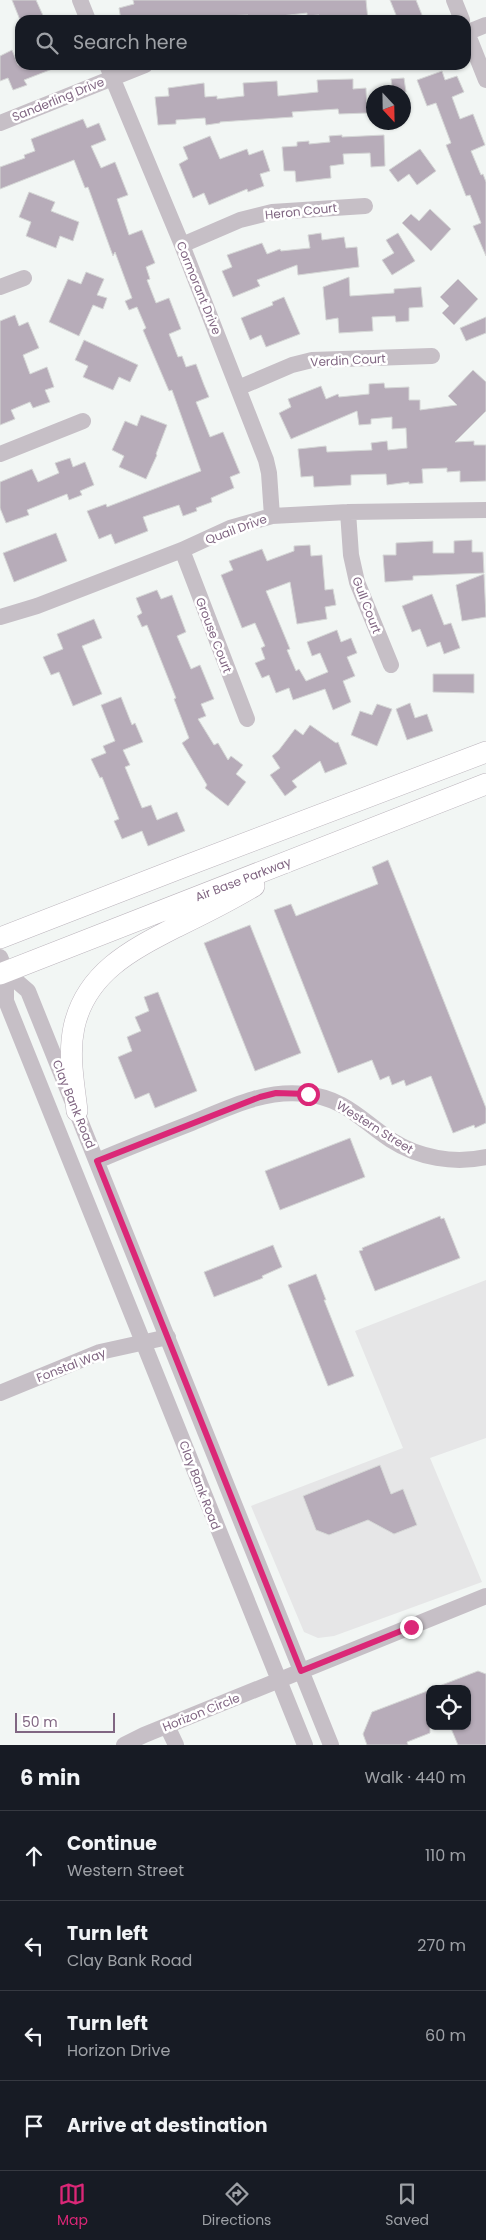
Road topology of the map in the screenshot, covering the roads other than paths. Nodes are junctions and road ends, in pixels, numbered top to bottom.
1 (80, 0) edge
2 (454, 0) edge
3 (86, 15) edge
4 (460, 15) edge
5 (486, 25) edge
6 (471, 28) edge
7 (471, 44) edge
8 (109, 71) edge
9 (486, 80) edge
10 (0, 123) edge
11 (365, 206) dead end
12 (182, 245) junction
13 (24, 278) dead end
14 (0, 287) edge
15 (432, 356) dead end
16 (238, 388) junction
17 (83, 421) dead end
18 (0, 454) edge
19 (486, 510) edge
20 (348, 512) junction
21 (272, 516) junction
22 (182, 550) junction
23 (0, 617) edge
24 (391, 665) dead end
25 (247, 719) dead end
26 (486, 752) edge
27 (486, 784) edge
28 (306, 855) junction
29 (0, 938) edge
30 (2, 968) edge
31 (77, 1111) junction
32 (486, 1157) edge
33 (97, 1161) junction
34 (168, 1337) junction
35 (143, 1342) junction
36 (0, 1393) edge
37 (486, 1596) edge
38 (301, 1671) junction
39 (279, 1680) junction
40 (167, 1726) junction
41 (124, 1745) edge
42 (176, 1745) edge
43 (305, 1745) edge
44 (331, 1745) edge

1 - 3 street
2 - 4 street
5 - 6 street
7 - 9 street
8 - 10 street, Sanderling Drive
8 - 12 street, Cormorant Drive
11 - 12 street, Heron Court
12 - 16 street, Cormorant Drive
13 - 14 street
15 - 16 street, Verdin Court
16 - 21 street, Cormorant Drive
17 - 18 street
19 - 20 street, Quail Drive
20 - 21 street, Quail Drive
20 - 24 street, Gull Court
21 - 22 street, Quail Drive
22 - 23 street, Quail Drive
22 - 25 street, Grouse Court
26 - 29 main road
27 - 28 main road, Air Base Parkway
28 - 30 main road, Air Base Parkway
28 - 31 main road
30 - 31 street, Clay Bank Road
30 - 35 street, Clay Bank Road
31 - 33 street, Clay Bank Road
32 - 33 street, Western Street
33 - 34 street, Clay Bank Road
34 - 35 street, Fonstal Way
34 - 38 street, Clay Bank Road
35 - 36 street, Fonstal Way
35 - 39 street, Clay Bank Road
37 - 38 street, Horizon Circle
38 - 39 street, Horizon Circle
38 - 44 street, Clay Bank Road
39 - 40 street, Horizon Circle
39 - 43 street, Clay Bank Road
40 - 41 street, Horizon Circle
40 - 42 street

